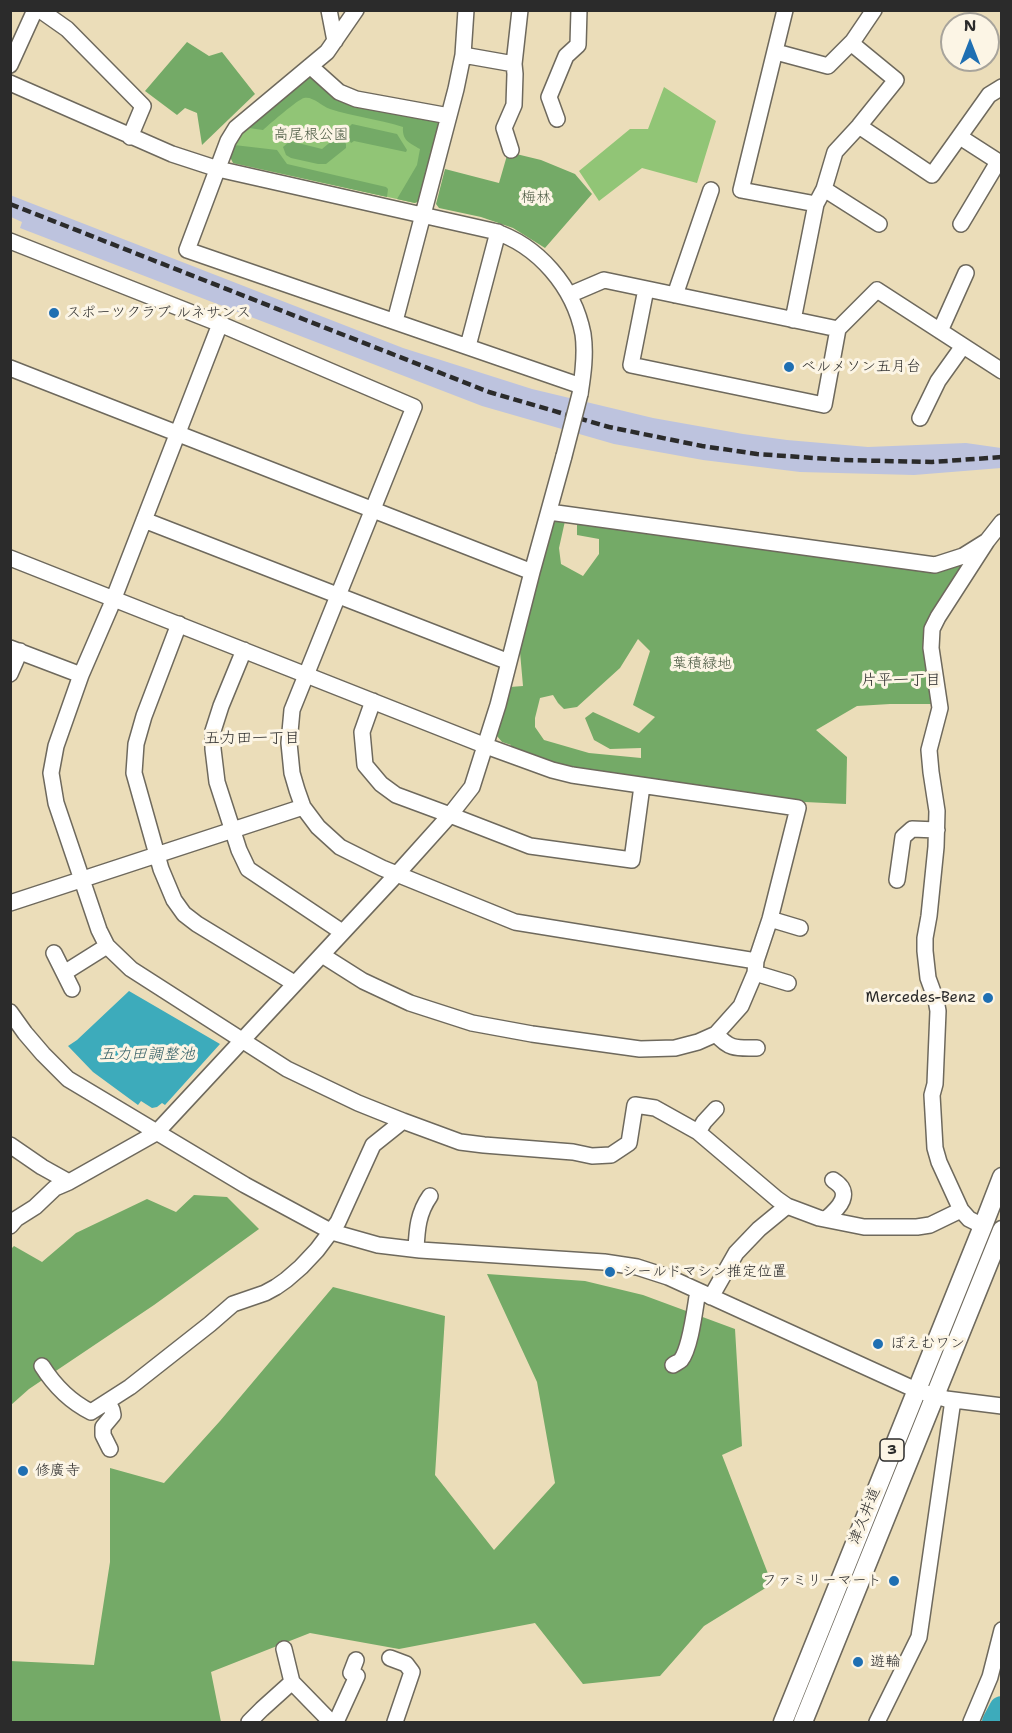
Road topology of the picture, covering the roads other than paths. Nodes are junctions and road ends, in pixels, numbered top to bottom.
1 (35, 10) edge
2 (40, 10) edge
3 (329, 10) edge
4 (356, 10) edge
5 (466, 10) edge
6 (520, 10) edge
7 (579, 10) edge
8 (785, 10) edge
9 (874, 10) edge
10 (335, 41) junction
11 (851, 44) junction
12 (776, 52) junction
13 (463, 55) junction
14 (514, 64) junction
15 (10, 65) edge
16 (310, 66) junction
17 (10, 83) edge
18 (1002, 87) edge
19 (449, 116) junction
20 (557, 120) dead end
21 (859, 126) junction
22 (130, 137) junction
23 (960, 137) junction
24 (511, 150) dead end
25 (1000, 163) edge
26 (218, 169) junction
27 (824, 189) junction
28 (711, 190) dead end
29 (816, 204) junction
30 (423, 214) junction
31 (879, 224) dead end
32 (961, 224) dead end
33 (498, 232) junction
34 (10, 241) edge
35 (966, 273) dead end
36 (646, 289) junction
37 (569, 295) junction
38 (675, 295) junction
39 (793, 320) junction
40 (395, 321) junction
41 (220, 324) junction
42 (838, 329) junction
43 (940, 331) junction
44 (468, 346) junction
45 (963, 346) junction
46 (10, 368) edge
47 (1002, 371) edge
48 (580, 390) junction
49 (920, 418) dead end
50 (177, 433) junction
51 (373, 509) junction
52 (549, 512) junction
53 (144, 520) junction
54 (1002, 522) edge
55 (987, 541) junction
56 (10, 558) edge
57 (532, 572) junction
58 (338, 595) junction
59 (114, 598) junction
60 (179, 624) junction
61 (15, 650) edge
62 (244, 650) junction
63 (509, 662) junction
64 (10, 674) edge
65 (306, 674) junction
66 (81, 675) junction
67 (374, 701) junction
68 (486, 746) junction
69 (642, 786) junction
70 (303, 807) junction
71 (450, 814) junction
72 (937, 830) junction
73 (233, 831) junction
74 (158, 855) junction
75 (397, 874) junction
76 (82, 880) junction
77 (897, 880) dead end
78 (10, 903) edge
79 (770, 919) junction
80 (800, 928) dead end
81 (342, 932) junction
82 (107, 946) junction
83 (54, 953) dead end
84 (322, 955) junction
85 (756, 967) junction
86 (64, 973) junction
87 (294, 983) junction
88 (788, 983) dead end
89 (72, 989) dead end
90 (10, 1012) edge
91 (716, 1034) junction
92 (243, 1040) junction
93 (757, 1048) dead end
94 (716, 1109) dead end
95 (402, 1121) junction
96 (698, 1132) junction
97 (156, 1133) junction
98 (10, 1145) edge
99 (1002, 1177) edge
100 (833, 1180) dead end
101 (69, 1182) junction
102 (430, 1196) dead end
103 (787, 1206) junction
104 (961, 1210) junction
105 (826, 1219) junction
106 (10, 1226) edge
107 (983, 1226) junction
108 (1002, 1230) edge
109 (332, 1232) junction
110 (417, 1249) junction
111 (704, 1294) junction
112 (673, 1365) dead end
113 (42, 1366) dead end
114 (916, 1390) junction
115 (934, 1396) junction
116 (953, 1400) junction
117 (108, 1402) junction
118 (1002, 1406) edge
119 (110, 1449) dead end
120 (1002, 1630) edge
121 (284, 1649) dead end
122 (390, 1658) dead end
123 (356, 1660) dead end
124 (292, 1682) junction
125 (249, 1722) edge
126 (333, 1722) edge
127 (395, 1722) edge
128 (783, 1722) edge
129 (803, 1722) edge
130 (877, 1722) edge
131 (971, 1722) edge

1 - 15 street
2 - 22 street
3 - 10 street
4 - 10 street
5 - 13 street
6 - 14 street
7 - 20 street
8 - 12 street
9 - 11 street
10 - 16 street
11 - 12 street
11 - 21 street
12 - 29 street
13 - 14 street
13 - 19 street
14 - 24 street
16 - 19 street
16 - 26 street
17 - 22 street
18 - 23 street
19 - 30 street
21 - 23 street
21 - 27 street
22 - 26 street
23 - 25 street
25 - 32 street
26 - 30 street
26 - 40 street
27 - 29 street
27 - 31 street
28 - 38 street
29 - 39 street
30 - 33 street
30 - 40 street
33 - 37 street
33 - 44 street
34 - 41 street
35 - 43 street
36 - 37 street
36 - 38 street
36 - 42 street
37 - 48 street
38 - 39 street
39 - 42 street
40 - 44 street
41 - 50 street
41 - 51 street
42 - 43 street
43 - 45 street
44 - 48 street
45 - 47 street
45 - 49 street
46 - 50 street
48 - 52 street, bridge
50 - 51 street
50 - 53 street
51 - 57 street
51 - 58 street
52 - 55 street
52 - 57 street
53 - 58 street
53 - 59 street
54 - 55 street
55 - 72 street
56 - 59 street
57 - 63 street
58 - 63 street
58 - 65 street
59 - 60 street
59 - 66 street
60 - 62 street
60 - 74 street
61 - 64 street
61 - 66 street
62 - 65 street
62 - 73 street
63 - 68 street
65 - 67 street
65 - 70 street
66 - 76 street
67 - 68 street
67 - 71 street
68 - 69 street
68 - 71 street
69 - 71 street
69 - 79 street
70 - 73 street
70 - 75 street
71 - 75 street
72 - 77 street
72 - 104 street
73 - 74 street
73 - 81 street
74 - 76 street
74 - 87 street
75 - 81 street
75 - 85 street
76 - 78 street
76 - 82 street
79 - 80 street
79 - 85 street
81 - 84 street
82 - 86 street
82 - 92 street
83 - 86 street
84 - 87 street
84 - 91 street
85 - 88 street
85 - 91 street
86 - 89 street
87 - 92 street
90 - 97 street
91 - 93 street
92 - 95 street
92 - 97 street
94 - 96 street
95 - 96 street
95 - 109 street
96 - 103 street
97 - 101 street
97 - 109 street
98 - 101 street
99 - 107 main road, 津久井道 / 3
100 - 105 street
101 - 106 street
102 - 110 street
103 - 105 street
103 - 111 street
104 - 105 street
104 - 107 street
107 - 114 main road, 津久井道 / 3
108 - 115 main road, 津久井道 / 3
109 - 110 street
109 - 117 street
110 - 111 street
111 - 112 street
111 - 114 street
113 - 117 street
114 - 115 street
114 - 128 main road, 津久井道 / 3
115 - 116 street
115 - 129 main road, 津久井道 / 3
116 - 118 street
116 - 130 street
117 - 119 street
120 - 131 street
121 - 124 street
122 - 127 street
123 - 126 street
124 - 125 street
124 - 126 street

